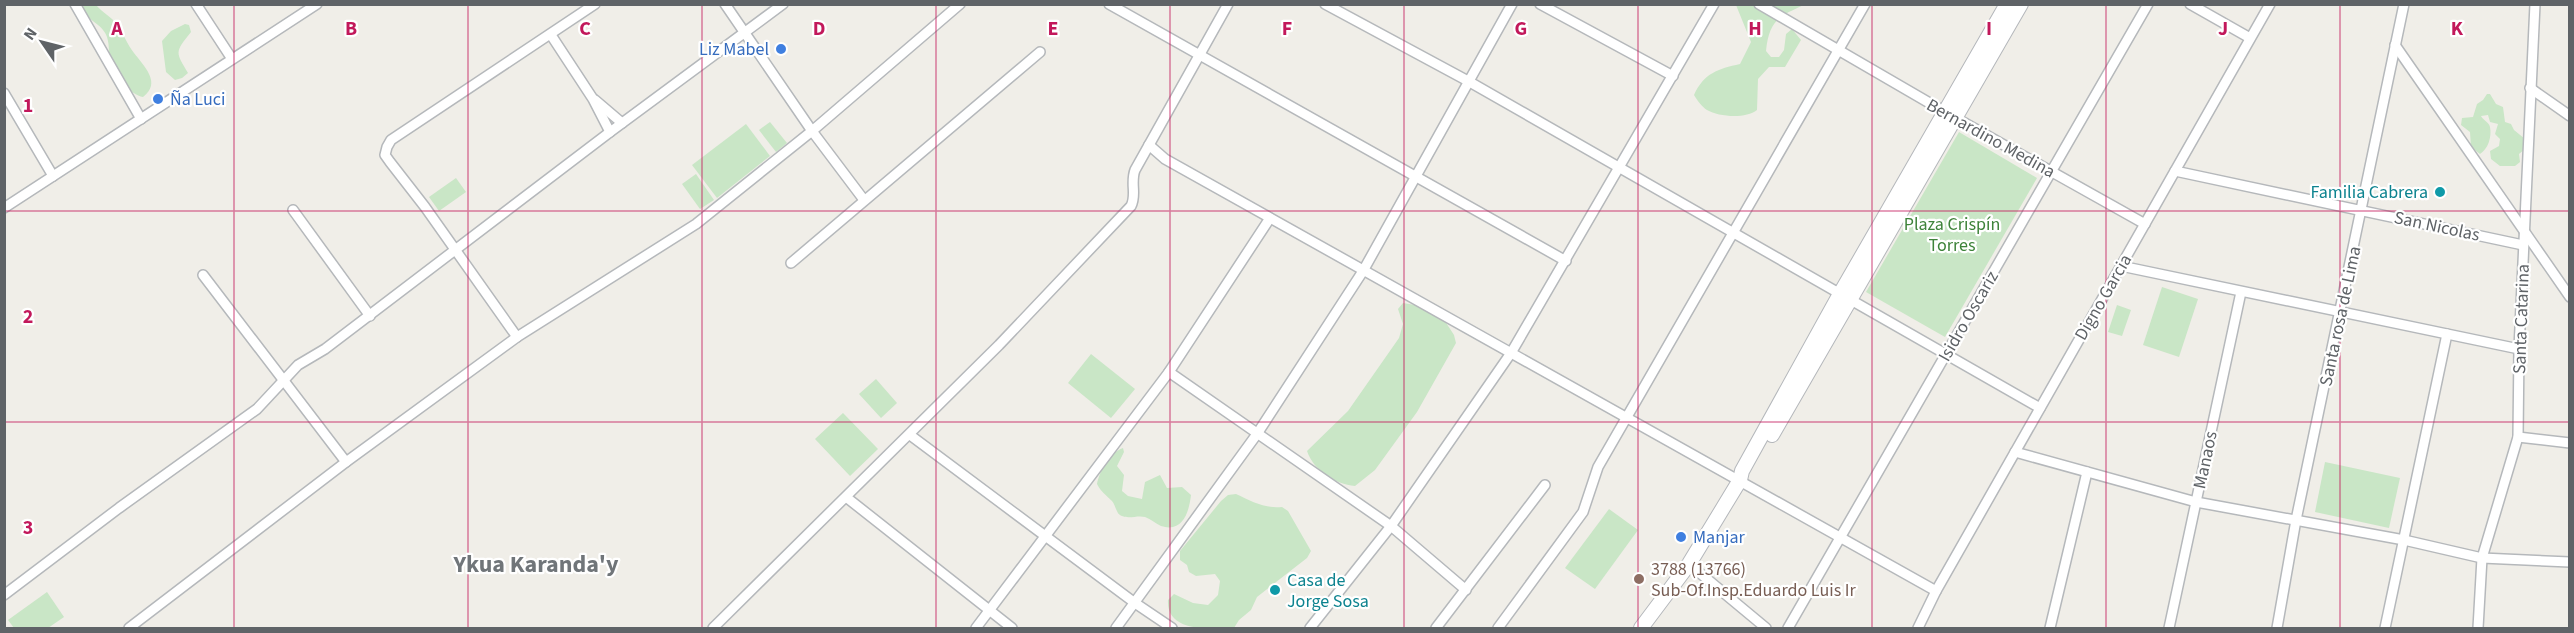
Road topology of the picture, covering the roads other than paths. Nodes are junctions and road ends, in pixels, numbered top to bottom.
1 (75, 4) edge
2 (196, 4) edge
3 (317, 4) edge
4 (595, 4) edge
5 (725, 4) edge
6 (783, 4) edge
7 (960, 4) edge
8 (1109, 4) edge
9 (1228, 4) edge
10 (1325, 4) edge
11 (1512, 4) edge
12 (1540, 4) edge
13 (1714, 4) edge
14 (1760, 4) edge
15 (1865, 4) edge
16 (2007, 4) edge
17 (2021, 4) edge
18 (2148, 4) edge
19 (2190, 4) edge
20 (2270, 4) edge
21 (2404, 4) edge
22 (2535, 4) edge
23 (745, 32) junction
24 (551, 35) junction
25 (2250, 38) junction
26 (2396, 45) junction
27 (1839, 49) junction
28 (1040, 52) dead end
29 (1199, 54) junction
30 (232, 59) junction
31 (1673, 76) junction
32 (1468, 81) junction
33 (2530, 88) junction
34 (4, 93) edge
35 (593, 99) junction
36 (1950, 115) junction
37 (2570, 116) edge
38 (141, 119) junction
39 (622, 123) junction
40 (812, 131) junction
41 (610, 132) junction
42 (1149, 145) junction
43 (1621, 168) junction
44 (2175, 171) junction
45 (2052, 172) junction
46 (53, 176) junction
47 (1415, 176) junction
48 (864, 200) junction
49 (4, 208) edge
50 (292, 210) dead end
51 (2362, 211) junction
52 (1270, 218) junction
53 (2145, 224) junction
54 (2524, 232) junction
55 (1734, 233) junction
56 (2523, 245) junction
57 (456, 251) junction
58 (1566, 261) junction
59 (791, 263) dead end
60 (2121, 266) junction
61 (1363, 271) junction
62 (203, 275) dead end
63 (2241, 292) junction
64 (1845, 297) junction
65 (2570, 297) edge
66 (2342, 312) junction
67 (370, 316) junction
68 (2447, 334) junction
69 (517, 337) junction
70 (2519, 349) junction
71 (1511, 353) junction
72 (1946, 354) junction
73 (1169, 372) junction
74 (283, 380) junction
75 (2040, 408) junction
76 (1628, 419) junction
77 (1257, 434) junction
78 (910, 435) junction
79 (2518, 437) junction
80 (2570, 443) edge
81 (2015, 452) junction
82 (346, 462) junction
83 (2087, 472) junction
84 (1740, 480) junction
85 (1545, 485) dead end
86 (846, 497) junction
87 (2196, 502) junction
88 (2296, 520) junction
89 (1391, 526) junction
90 (1044, 536) junction
91 (1841, 537) junction
92 (2404, 540) junction
93 (2482, 558) junction
94 (2570, 562) edge
95 (1689, 564) junction
96 (1466, 590) junction
97 (1936, 591) junction
98 (4, 595) edge
99 (1135, 603) junction
100 (989, 611) junction
101 (129, 628) edge
102 (713, 628) edge
103 (976, 628) edge
104 (1012, 628) edge
105 (1116, 628) edge
106 (1172, 628) edge
107 (1310, 628) edge
108 (1436, 628) edge
109 (1498, 628) edge
110 (1641, 628) edge
111 (1766, 628) edge
112 (1788, 628) edge
113 (1918, 628) edge
114 (2050, 628) edge
115 (2169, 628) edge
116 (2277, 628) edge
117 (2385, 628) edge
118 (2478, 628) edge

1 - 38 street
2 - 30 street
3 - 30 street
4 - 24 street
5 - 23 street
6 - 23 street
7 - 40 street
8 - 29 street
9 - 29 street
10 - 32 street
11 - 32 street
12 - 31 street
13 - 31 street
14 - 27 street, Bernardino Medina
15 - 27 street
16 - 36 street
17 - 36 street
18 - 45 street, Isidro Oscariz
19 - 25 street
20 - 25 street, Digno Garcia
21 - 26 street, Santa rosa de Lima
22 - 33 street, Santa Catarina
23 - 39 street
23 - 40 street
24 - 35 street
24 - 57 street
25 - 44 street, Digno Garcia
26 - 51 street, Santa rosa de Lima
26 - 54 street
27 - 36 street, Bernardino Medina
27 - 55 street
28 - 48 street
29 - 42 street
29 - 47 street
30 - 38 street
31 - 43 street
32 - 43 street
32 - 47 street
33 - 37 street
33 - 54 street, Santa Catarina
34 - 46 street
35 - 39 street
35 - 41 street
36 - 45 street, Bernardino Medina
36 - 64 street
38 - 46 street
39 - 41 street
40 - 48 street
40 - 69 street
41 - 57 street
42 - 52 street
42 - 78 street
43 - 55 street
43 - 58 street
44 - 51 street, San Nicolas
44 - 53 street, Digno Garcia
45 - 53 street, Bernardino Medina
45 - 72 street, Isidro Oscariz
46 - 49 street
47 - 58 street
47 - 61 street
48 - 59 street
50 - 67 street
51 - 56 street, San Nicolas
51 - 66 street, Santa rosa de Lima
52 - 61 street
52 - 73 street
53 - 60 street, Digno Garcia
54 - 56 street, Santa Catarina
54 - 65 street
55 - 64 street
55 - 76 street
56 - 70 street, Santa Catarina
57 - 67 street
57 - 69 street
58 - 71 street
60 - 63 street
60 - 75 street, Digno Garcia
61 - 71 street
61 - 77 street
62 - 74 street
63 - 66 street
63 - 87 street, Manaos
64 - 72 street
64 - 84 street
66 - 68 street
66 - 88 street, Santa rosa de Lima
67 - 74 street
68 - 70 street
68 - 92 street
69 - 82 street
70 - 79 street, Santa Catarina
71 - 76 street
71 - 89 street
72 - 75 street
72 - 91 street, Isidro Oscariz
73 - 77 street
73 - 90 street
74 - 82 street
74 - 98 street
75 - 81 street, Digno Garcia
76 - 84 street
76 - 109 street
77 - 89 street
77 - 99 street
78 - 86 street
78 - 90 street
79 - 80 street
79 - 93 street, Santa Catarina
81 - 83 street
81 - 97 street, Digno Garcia
82 - 101 street
83 - 87 street
83 - 114 street
84 - 91 street
84 - 95 street
85 - 96 street
86 - 100 street
86 - 102 street
87 - 88 street
87 - 115 street, Manaos
88 - 92 street
88 - 116 street, Santa rosa de Lima
89 - 96 street
89 - 107 street
90 - 99 street
90 - 100 street
91 - 97 street
91 - 112 street, Isidro Oscariz
92 - 93 street
92 - 117 street
93 - 94 street
93 - 118 street, Santa Catarina
95 - 110 street
95 - 111 street
96 - 108 street
97 - 113 street, Digno Garcia
99 - 105 street
99 - 106 street
100 - 103 street
100 - 104 street

